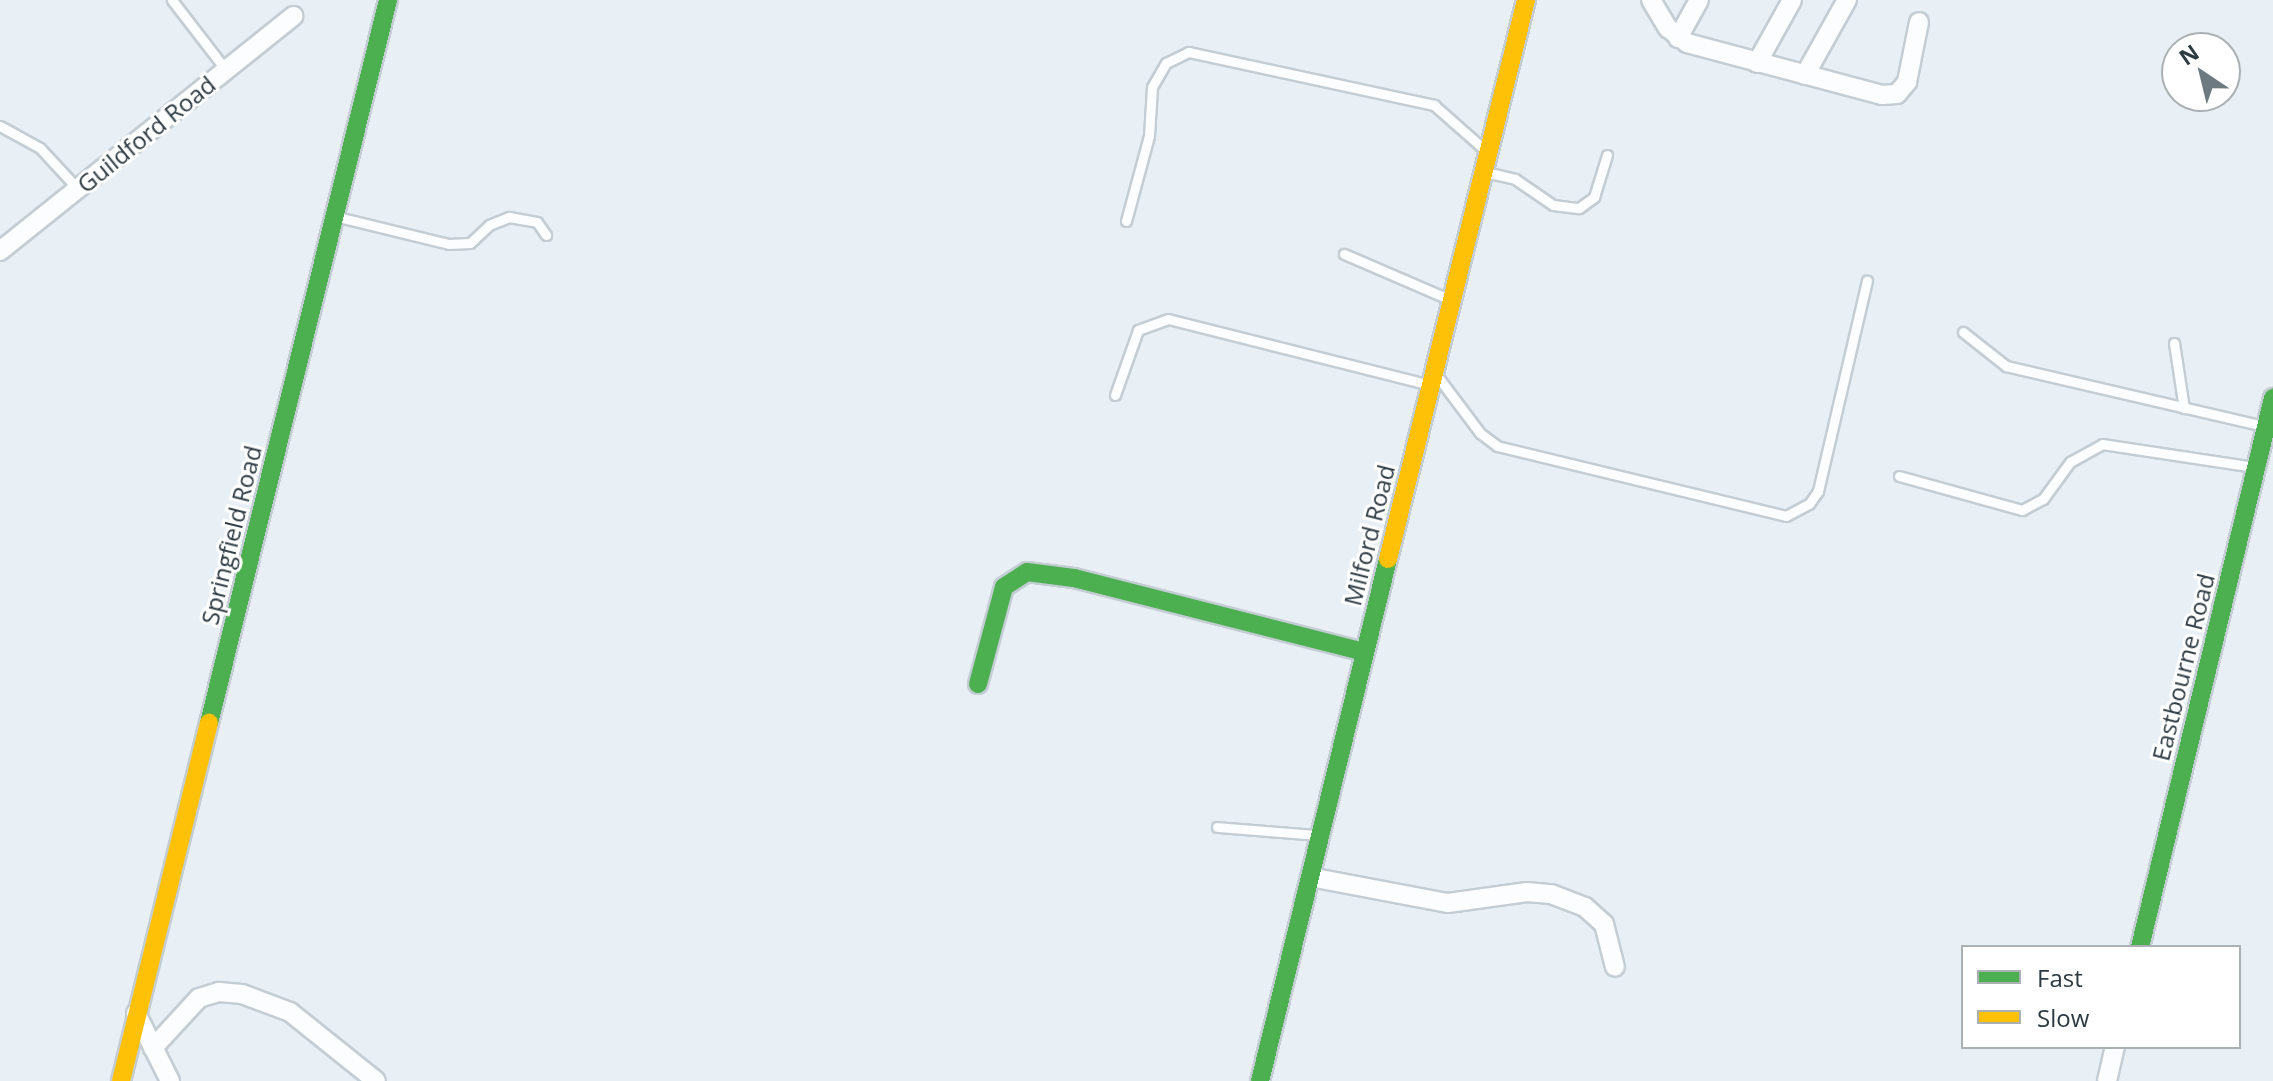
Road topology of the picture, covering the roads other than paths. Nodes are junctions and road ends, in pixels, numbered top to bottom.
1 (172, 0) edge
2 (388, 0) edge
3 (1526, 0) edge
4 (1651, 0) edge
5 (1699, 0) edge
6 (1792, 0) edge
7 (1847, 0) edge
8 (293, 16) dead end
9 (1919, 22) dead end
10 (1678, 38) junction
11 (1757, 63) junction
12 (226, 70) junction
13 (1805, 75) junction
14 (0, 126) edge
15 (1607, 155) dead end
16 (1488, 164) junction
17 (78, 189) junction
18 (335, 216) junction
19 (1126, 221) dead end
20 (546, 235) dead end
21 (0, 251) edge
22 (1344, 254) dead end
23 (1867, 281) dead end
24 (1452, 301) junction
25 (1963, 332) dead end
26 (2174, 343) dead end
27 (1432, 378) junction
28 (1115, 395) dead end
29 (2273, 398) edge
30 (2184, 408) junction
31 (2266, 427) junction
32 (2255, 467) junction
33 (1899, 476) dead end
34 (1365, 652) junction
35 (978, 684) dead end
36 (1217, 827) dead end
37 (1321, 835) junction
38 (1310, 877) junction
39 (2140, 945) edge
40 (1615, 967) dead end
41 (136, 1013) junction
42 (153, 1048) junction
43 (2115, 1049) edge
44 (121, 1081) edge
45 (170, 1081) edge
46 (376, 1081) edge
47 (1260, 1081) edge
48 (2107, 1081) edge

1 - 12 lane
2 - 18 street, Springfield Road
3 - 16 street, Milford Road
4 - 10 street
5 - 10 street
6 - 11 street
7 - 13 street
8 - 12 street, Guildford Road
9 - 13 street
10 - 11 street
11 - 13 street
12 - 17 street, Guildford Road
14 - 17 lane
15 - 16 lane
16 - 19 lane
16 - 24 street, Milford Road
17 - 21 street, Guildford Road
18 - 20 lane
18 - 41 street, Springfield Road
22 - 24 lane
23 - 27 lane
24 - 27 street, Milford Road
25 - 30 lane
26 - 30 lane
27 - 28 lane
27 - 34 street, Milford Road
29 - 31 street, Eastbourne Road
30 - 31 lane
31 - 32 street, Eastbourne Road
32 - 33 lane
32 - 39 street, Eastbourne Road
34 - 35 street
34 - 37 street, Milford Road
36 - 37 lane
37 - 38 street, Milford Road
38 - 40 street
38 - 47 street, Milford Road
41 - 42 street
41 - 44 street, Springfield Road
42 - 45 street
42 - 46 street
43 - 48 street

